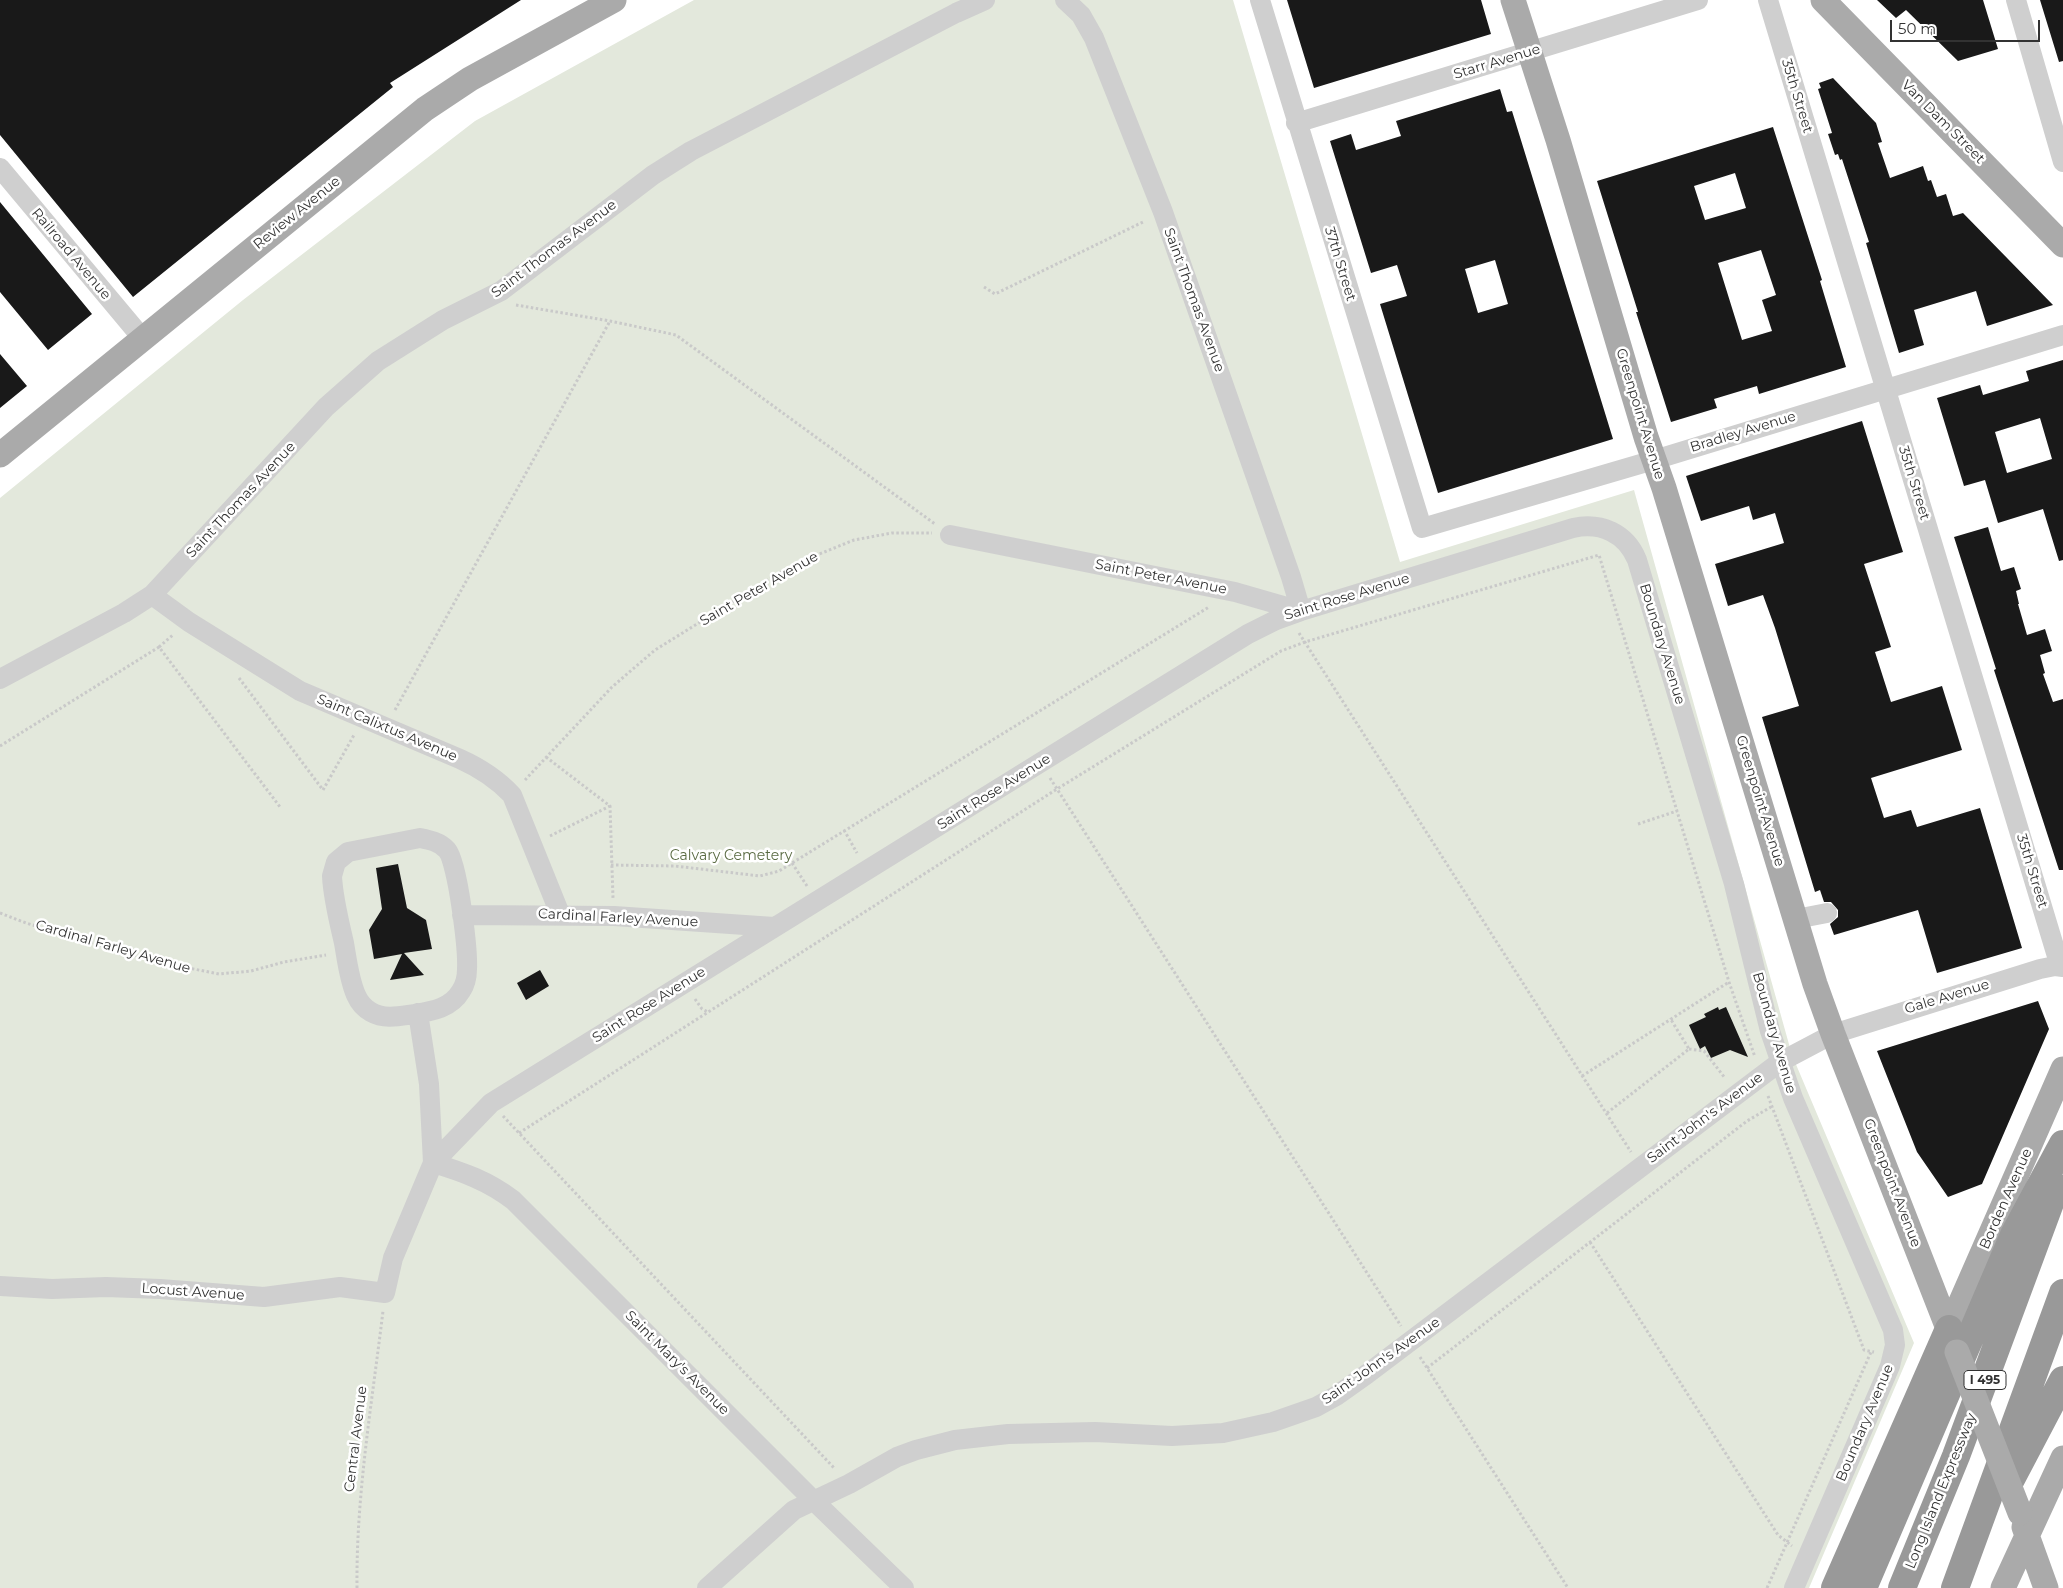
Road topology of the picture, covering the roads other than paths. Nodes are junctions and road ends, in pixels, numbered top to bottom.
1 (614, 0) edge
2 (985, 0) edge
3 (1064, 0) edge
4 (1260, 0) edge
5 (1513, 0) edge
6 (1698, 0) edge
7 (1768, 0) edge
8 (1823, 0) edge
9 (2016, 0) edge
10 (1530, 52) junction
11 (1296, 123) junction
12 (2063, 162) edge
13 (0, 168) edge
14 (2063, 245) edge
15 (2063, 335) edge
16 (143, 339) junction
17 (1885, 389) junction
18 (0, 455) edge
19 (1654, 460) junction
20 (1422, 528) joint
21 (1605, 529) joint
22 (950, 535) road end
23 (152, 595) junction
24 (1294, 613) junction
25 (0, 678) edge
26 (1827, 913) dead end
27 (462, 914) junction
28 (560, 914) junction
29 (1796, 919) junction
30 (774, 927) junction
31 (2062, 967) edge
32 (418, 1013) junction
33 (1833, 1034) junction
34 (1780, 1062) junction
35 (2063, 1069) edge
36 (2063, 1144) edge
37 (433, 1163) junction
38 (2063, 1170) edge
39 (0, 1286) edge
40 (2063, 1292) edge
41 (1953, 1340) junction
42 (2063, 1380) edge
43 (2063, 1458) edge
44 (814, 1501) junction
45 (2023, 1524) junction
46 (1959, 1579) edge
47 (707, 1588) edge
48 (904, 1588) edge
49 (1794, 1588) edge
50 (1835, 1588) edge
51 (1863, 1588) edge
52 (1902, 1588) edge
53 (2003, 1588) edge
54 (2046, 1588) edge

1 - 16 main road, Review Avenue
2 - 23 street, Saint Thomas Avenue
3 - 24 street, Saint Thomas Avenue
4 - 11 street, 37th Street
5 - 10 main road, Greenpoint Avenue
6 - 10 street, Starr Avenue
7 - 17 street, 35th Street
8 - 14 main road, Van Dam Street
9 - 12 street
10 - 11 street, Starr Avenue
10 - 19 main road, Greenpoint Avenue
11 - 20 street, 37th Street
13 - 16 street, Railroad Avenue
15 - 17 street, Bradley Avenue
16 - 18 main road, Review Avenue
17 - 19 street, Bradley Avenue
17 - 31 street, 35th Street
19 - 20 street, Bradley Avenue
19 - 29 main road, Greenpoint Avenue
21 - 24 street, Saint Rose Avenue
21 - 34 street, Boundary Avenue
22 - 24 street, Saint Peter Avenue
23 - 25 street, Saint Thomas Avenue
23 - 28 street, Saint Calixtus Avenue
24 - 30 street, Saint Rose Avenue
26 - 29 street
27 - 28 street, Cardinal Farley Avenue
27 - 32 street
27 - 32 street
28 - 30 street, Cardinal Farley Avenue
29 - 33 main road, Greenpoint Avenue
30 - 37 street, Saint Rose Avenue
31 - 33 street, Gale Avenue
32 - 37 street
33 - 34 street, Saint John's Avenue
33 - 41 main road, Greenpoint Avenue
34 - 44 street, Saint John's Avenue
34 - 49 street, Boundary Avenue
35 - 41 main road, Borden Avenue
36 - 51 highway
37 - 39 street, Locust Avenue
37 - 44 street, Saint Mary's Avenue
38 - 52 highway, Long Island Expressway / I 495
40 - 46 highway, I 495
41 - 45 main road, Greenpoint Avenue, bridge
41 - 50 highway
42 - 46 highway
43 - 45 main road
44 - 47 street, Saint John's Avenue
44 - 48 street, Saint Mary's Avenue
45 - 53 main road
45 - 54 main road, Greenpoint Avenue

